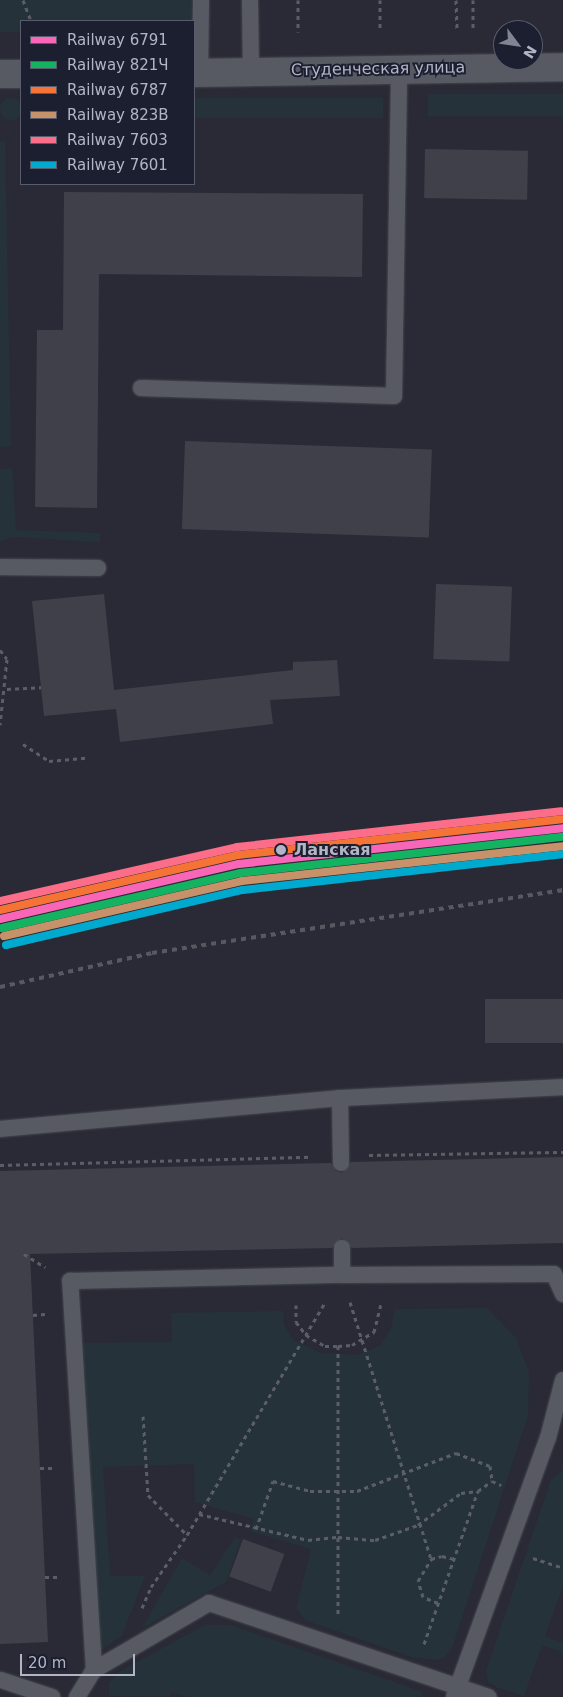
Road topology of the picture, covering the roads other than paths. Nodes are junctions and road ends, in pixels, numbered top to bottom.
1 (202, 0) edge
2 (250, 0) edge
3 (563, 67) edge
4 (398, 68) junction
5 (251, 72) junction
6 (197, 73) edge
7 (0, 74) edge
8 (20, 74) edge
9 (141, 388) dead end
10 (0, 567) edge
11 (98, 568) dead end
12 (563, 1087) edge
13 (340, 1098) junction
14 (0, 1129) edge
15 (341, 1162) dead end
16 (342, 1248) dead end
17 (342, 1275) junction
18 (563, 1294) edge
19 (563, 1380) edge
20 (556, 1440) edge
21 (94, 1670) junction
22 (2, 1680) dead end
23 (456, 1692) edge
24 (52, 1697) edge
25 (77, 1697) edge
26 (489, 1697) edge

1 - 6 lane
2 - 5 lane
3 - 4 street, Студенческая улица
4 - 5 street, Студенческая улица
4 - 9 lane
5 - 6 street, Студенческая улица
7 - 8 street
10 - 11 lane
12 - 13 lane
13 - 14 lane
13 - 15 lane
16 - 17 lane
17 - 18 lane
17 - 21 lane
19 - 20 lane
20 - 23 lane
21 - 23 lane
21 - 25 lane
22 - 24 lane
23 - 26 lane

